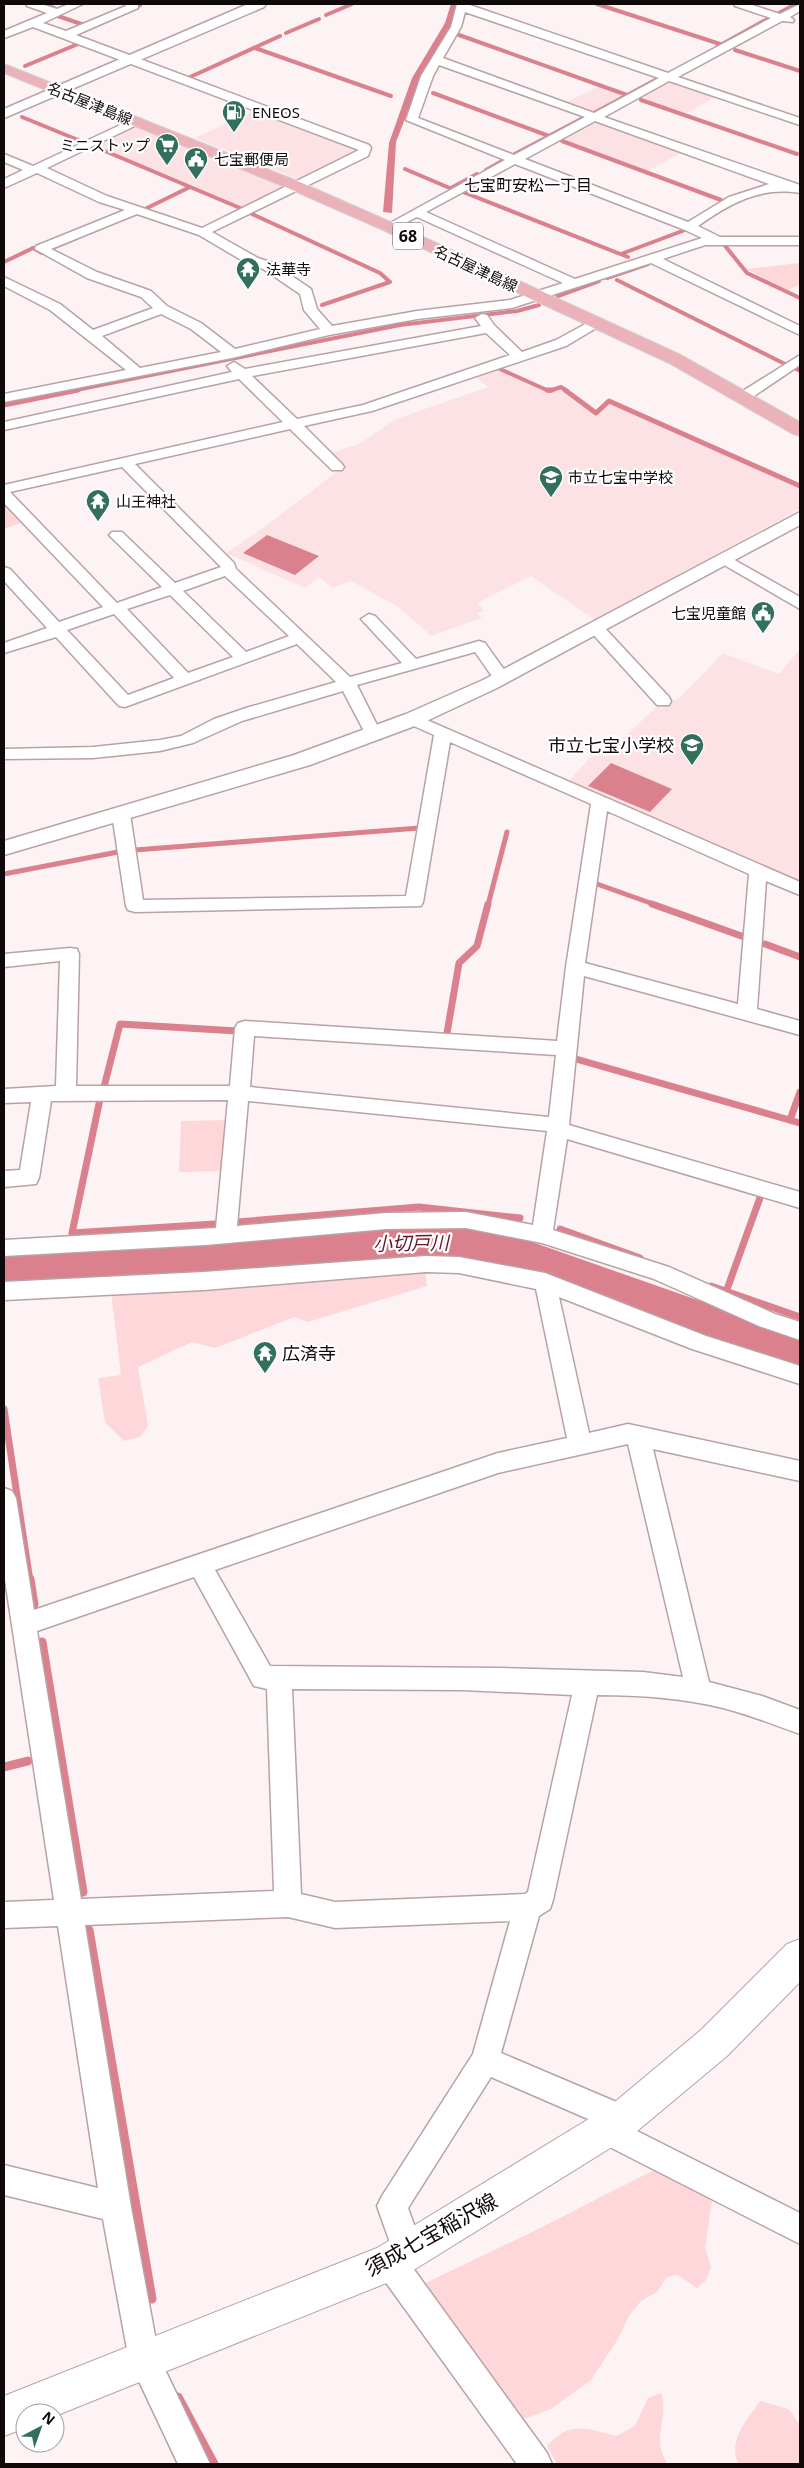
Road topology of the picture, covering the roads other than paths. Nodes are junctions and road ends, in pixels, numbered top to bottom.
1 (31, 4) edge
2 (78, 4) edge
3 (130, 4) edge
4 (259, 4) edge
5 (739, 4) edge
6 (462, 5) edge
7 (800, 7) edge
8 (58, 13) junction
9 (781, 17) junction
10 (34, 23) junction
11 (800, 23) edge
12 (4, 35) edge
13 (66, 35) junction
14 (130, 59) junction
15 (437, 60) junction
16 (4, 68) edge
17 (669, 78) junction
18 (59, 90) junction
19 (4, 114) edge
20 (594, 118) junction
21 (412, 120) junction
22 (137, 121) junction
23 (800, 122) edge
24 (405, 133) dead end
25 (4, 158) edge
26 (514, 160) junction
27 (35, 169) junction
28 (4, 184) edge
29 (296, 186) junction
30 (794, 188) edge
31 (135, 210) junction
32 (418, 213) junction
33 (689, 226) junction
34 (389, 227) junction
35 (203, 232) junction
36 (715, 239) junction
37 (800, 241) edge
38 (655, 260) junction
39 (4, 281) edge
40 (576, 284) junction
41 (538, 297) junction
42 (162, 309) junction
43 (482, 316) junction
44 (596, 324) junction
45 (800, 330) edge
46 (329, 331) junction
47 (92, 335) junction
48 (520, 357) junction
49 (800, 359) edge
50 (231, 361) junction
51 (137, 373) junction
52 (743, 397) junction
53 (4, 398) edge
54 (4, 426) edge
55 (293, 426) junction
56 (800, 430) edge
57 (125, 462) junction
58 (337, 467) dead end
59 (4, 489) edge
60 (4, 495) edge
61 (800, 518) edge
62 (117, 535) dead end
63 (724, 559) junction
64 (228, 570) junction
65 (4, 572) edge
66 (172, 589) junction
67 (800, 604) edge
68 (115, 608) junction
69 (369, 619) dead end
70 (57, 628) junction
71 (596, 628) junction
72 (300, 638) junction
73 (4, 648) edge
74 (244, 658) junction
75 (412, 664) junction
76 (502, 678) junction
77 (184, 680) junction
78 (347, 684) junction
79 (663, 701) dead end
80 (413, 719) junction
81 (443, 732) junction
82 (374, 734) junction
83 (4, 754) edge
84 (600, 801) junction
85 (121, 814) junction
86 (4, 848) edge
87 (758, 870) junction
88 (800, 888) edge
89 (4, 960) edge
90 (575, 967) junction
91 (747, 1014) junction
92 (800, 1028) edge
93 (564, 1048) junction
94 (66, 1093) junction
95 (240, 1093) junction
96 (42, 1094) junction
97 (4, 1096) edge
98 (558, 1127) junction
99 (4, 1179) edge
100 (800, 1200) edge
101 (226, 1235) junction
102 (542, 1235) junction
103 (4, 1248) edge
104 (545, 1282) junction
105 (4, 1291) edge
106 (800, 1331) edge
107 (800, 1375) edge
108 (638, 1436) junction
109 (580, 1445) junction
110 (800, 1471) edge
111 (4, 1498) edge
112 (200, 1566) junction
113 (25, 1624) junction
114 (279, 1677) junction
115 (587, 1684) junction
116 (699, 1691) junction
117 (800, 1722) edge
118 (288, 1904) junction
119 (528, 1907) junction
120 (70, 1913) junction
121 (4, 1915) edge
122 (800, 1957) edge
123 (485, 2060) junction
124 (615, 2125) junction
125 (4, 2180) edge
126 (116, 2207) junction
127 (800, 2229) edge
128 (399, 2256) junction
129 (144, 2360) junction
130 (4, 2416) edge
131 (194, 2464) edge
132 (536, 2464) edge

1 - 8 street
2 - 8 street
3 - 13 street
4 - 14 street
5 - 9 street
6 - 15 street
6 - 17 street
7 - 9 street
8 - 10 street
9 - 11 street
9 - 17 street
10 - 12 street
10 - 13 street
13 - 14 street
14 - 18 street
14 - 29 street
15 - 20 street
15 - 21 street
16 - 18 main road, 名古屋津島線 / 68
17 - 20 street
17 - 23 street
18 - 19 street
18 - 22 main road, 名古屋津島線 / 68
20 - 26 street
20 - 30 street
21 - 24 street
21 - 26 street
22 - 27 street
22 - 29 main road, 名古屋津島線 / 68
25 - 27 street
26 - 32 street
26 - 33 street
27 - 28 street
27 - 31 street
29 - 34 main road, 名古屋津島線 / 68
29 - 35 street
30 - 33 street
31 - 35 street
31 - 42 street
32 - 34 street
32 - 40 street
33 - 36 street
34 - 41 main road, 名古屋津島線 / 68
35 - 46 street
36 - 37 street
36 - 38 street
38 - 40 street
38 - 45 street
39 - 47 street
40 - 41 street
41 - 43 street
41 - 44 main road, 名古屋津島線 / 68
42 - 47 street
42 - 50 street
43 - 46 street
43 - 48 street
43 - 50 street
44 - 48 street
44 - 52 main road, 名古屋津島線 / 68
46 - 50 street
47 - 51 street
48 - 55 street
49 - 52 street
50 - 51 street
50 - 54 street
50 - 55 street
51 - 53 street
52 - 56 main road, 名古屋津島線 / 68
55 - 57 street
55 - 58 street
57 - 59 street
57 - 64 street
60 - 68 street
61 - 63 street
62 - 66 street
63 - 67 street
63 - 71 street
64 - 66 street
64 - 72 street
65 - 70 street
66 - 68 street
66 - 74 street
68 - 70 street
68 - 77 street
69 - 75 street
70 - 73 street
70 - 77 street
71 - 76 street
71 - 79 street
72 - 74 street
72 - 78 street
74 - 77 street
75 - 76 street
75 - 78 street
76 - 80 street
78 - 82 street
78 - 83 street
80 - 81 street
80 - 82 street
81 - 84 street
81 - 85 street
82 - 85 street
84 - 87 street
84 - 90 street
85 - 86 street
87 - 88 street
87 - 91 street
89 - 94 street
90 - 91 street
90 - 93 street
91 - 92 street
93 - 95 street
93 - 98 street
94 - 95 street
94 - 96 street
95 - 98 street
95 - 101 street
96 - 97 street
96 - 99 street
98 - 100 street
98 - 102 street
101 - 102 street
101 - 103 street
102 - 106 street
104 - 105 street
104 - 107 street
104 - 109 street
108 - 109 street
108 - 110 street
108 - 116 street
109 - 112 street
111 - 113 street
112 - 113 street
112 - 114 street
113 - 120 street
114 - 115 street
114 - 118 street
115 - 116 street
115 - 119 street
116 - 117 street
118 - 119 street
118 - 120 street
119 - 123 street
120 - 121 street
120 - 126 street
122 - 124 main road, 須成七宝稲沢線
123 - 124 street
123 - 128 street
124 - 127 street
124 - 128 main road, 須成七宝稲沢線
125 - 126 street
126 - 129 street
128 - 129 main road, 須成七宝稲沢線
128 - 132 street
129 - 130 main road, 須成七宝稲沢線
129 - 131 street

